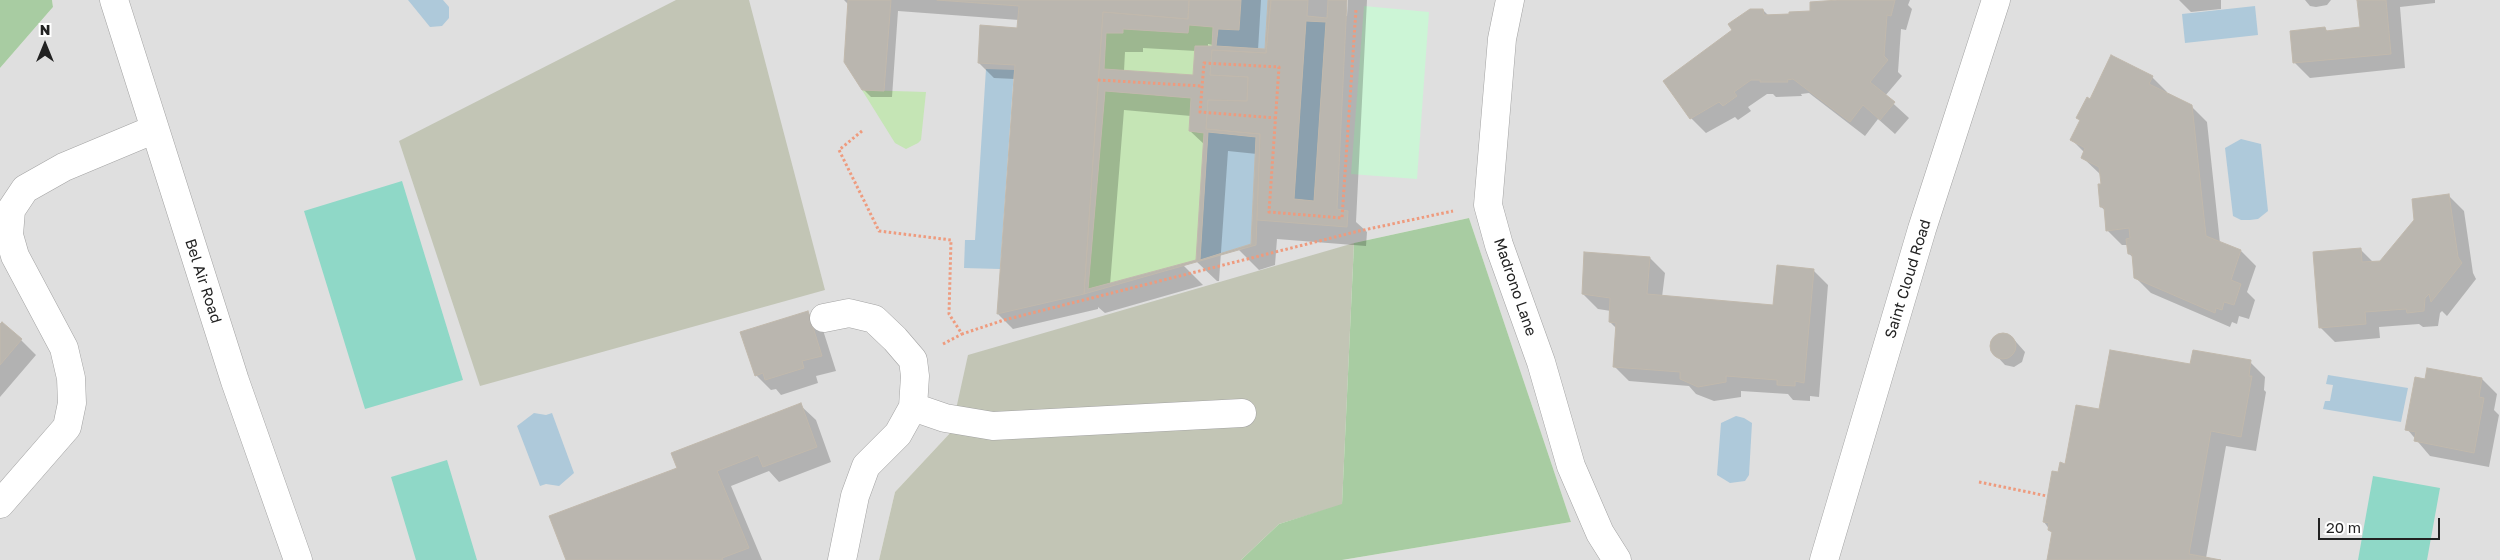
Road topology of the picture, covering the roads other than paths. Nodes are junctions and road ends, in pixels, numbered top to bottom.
1 (114, 0) edge
2 (1510, 0) edge
3 (1996, 0) edge
4 (155, 128) junction
5 (824, 318) dead end
6 (913, 407) junction
7 (1242, 413) dead end
8 (0, 504) edge
9 (298, 560) edge
10 (842, 560) edge
11 (1617, 560) edge
12 (1824, 560) edge

1 - 4 street, Bel Air Road
2 - 11 street, Madrono Lane
3 - 12 street, Saint Cloud Road
4 - 8 street
4 - 9 street, Bel Air Road
5 - 6 street
6 - 7 street
6 - 10 street

